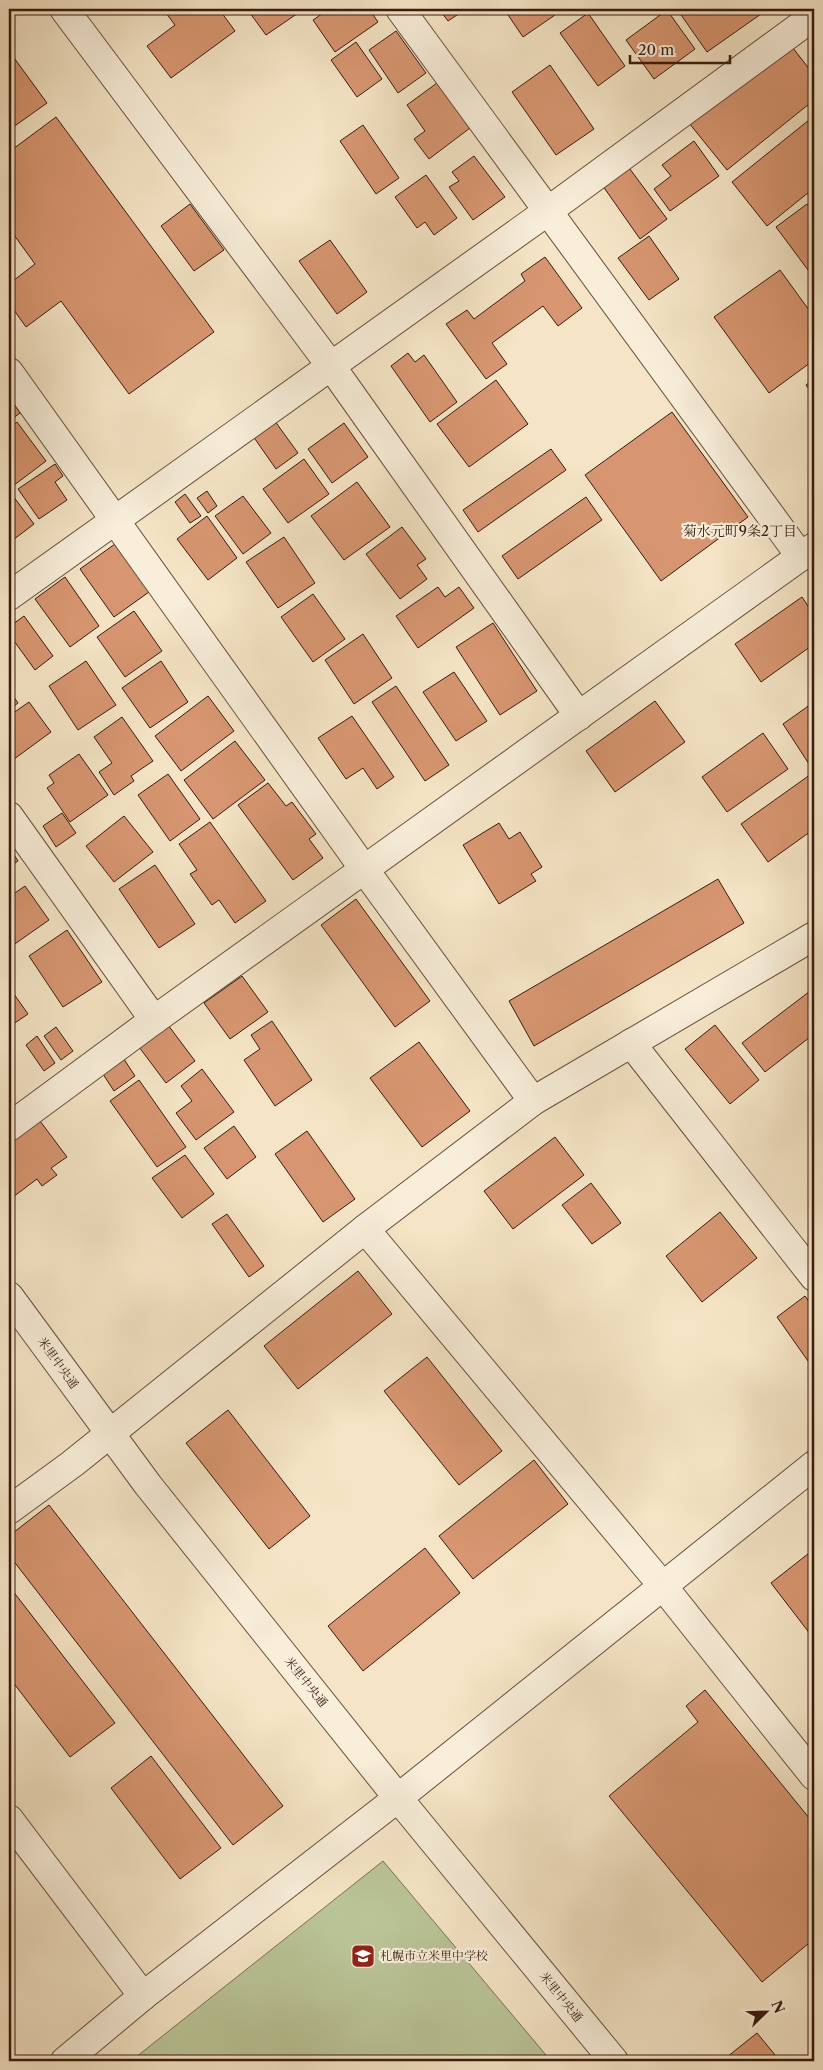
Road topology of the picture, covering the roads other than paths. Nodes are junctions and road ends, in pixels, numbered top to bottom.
1 (64, 9) edge
2 (400, 9) edge
3 (809, 18) edge
4 (548, 211) junction
5 (331, 366) junction
6 (9, 372) edge
7 (115, 519) junction
8 (808, 552) edge
9 (9, 596) edge
10 (579, 716) junction
11 (9, 816) edge
12 (364, 869) junction
13 (814, 936) edge
14 (154, 1020) junction
15 (631, 1043) junction
16 (533, 1101) junction
17 (9, 1127) edge
18 (365, 1229) junction
19 (814, 1278) edge
20 (9, 1296) edge
21 (110, 1433) junction
22 (814, 1465) edge
23 (9, 1510) edge
24 (662, 1585) junction
25 (814, 1776) edge
26 (398, 1798) junction
27 (9, 1819) edge
28 (143, 1996) junction
29 (65, 2061) edge
30 (614, 2061) edge

1 - 5 street
2 - 4 street
3 - 4 street
4 - 5 street
4 - 8 street
5 - 7 street
5 - 10 street
6 - 7 street
7 - 9 street
7 - 12 street
8 - 10 street
10 - 12 street
11 - 14 street
12 - 14 street
12 - 16 street
13 - 15 street
14 - 17 street
15 - 16 street
15 - 19 street
16 - 18 street
18 - 21 street
18 - 24 street
20 - 21 street, 米里中央通
21 - 23 street
21 - 26 street, 米里中央通
22 - 24 street
24 - 25 street
24 - 26 street
26 - 28 street
26 - 30 street, 米里中央通
27 - 28 street
28 - 29 street

